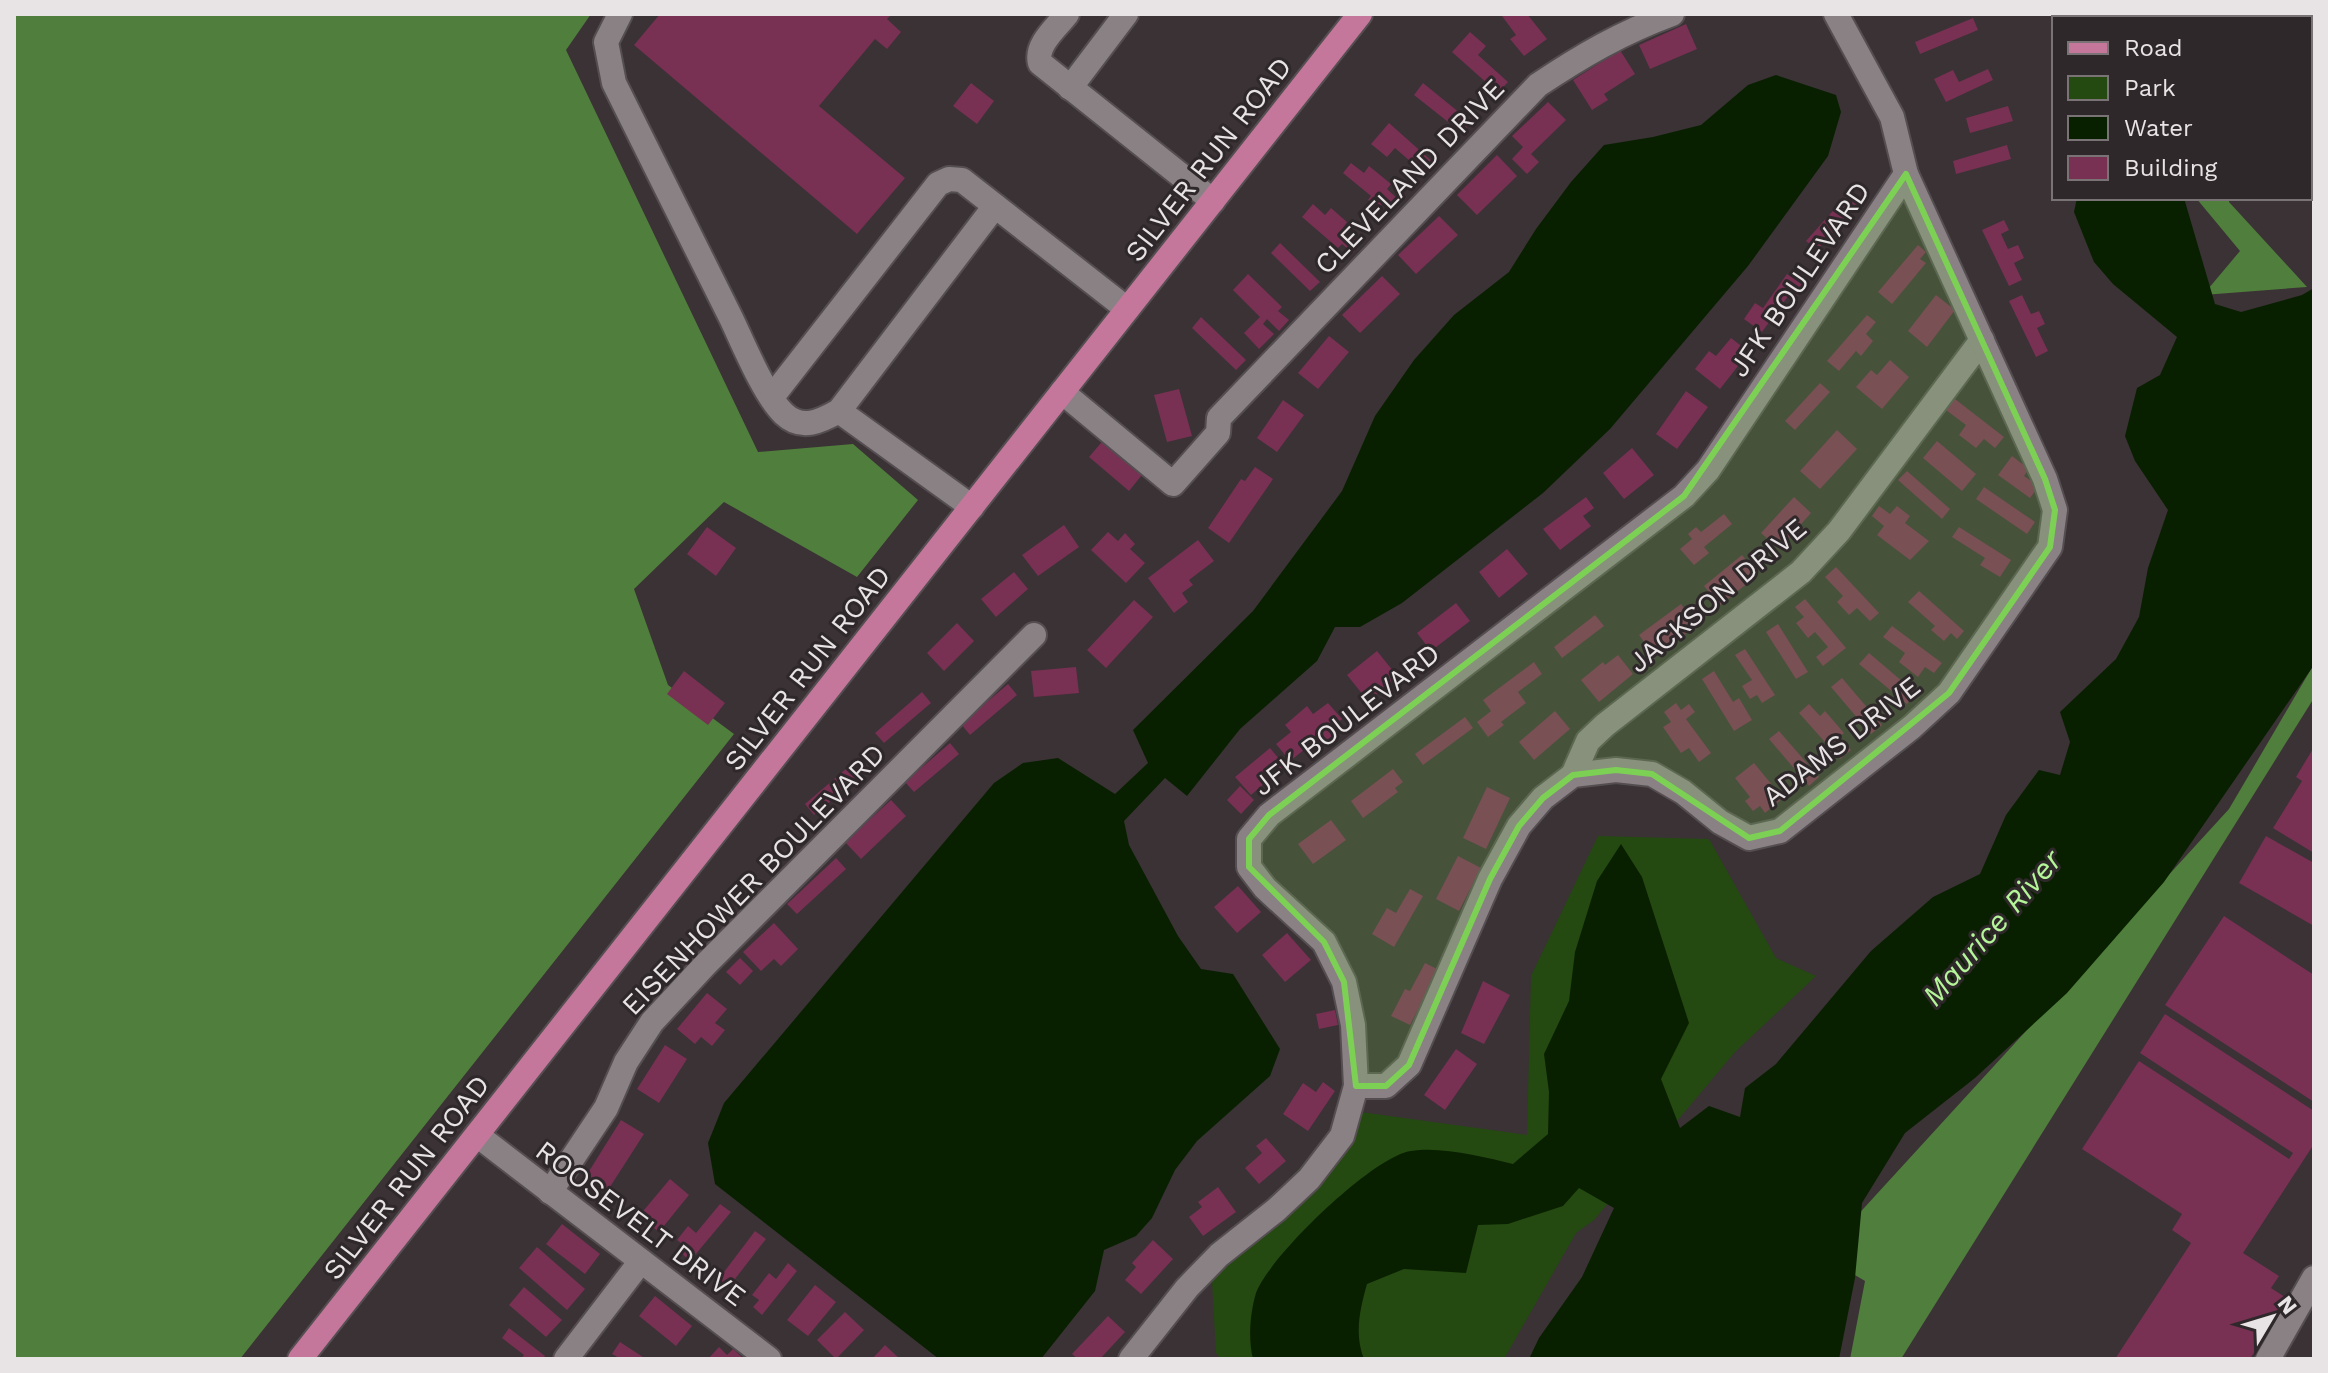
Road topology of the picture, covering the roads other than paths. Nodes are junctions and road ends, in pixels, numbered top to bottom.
1 (620, 14) edge
2 (1067, 14) edge
3 (1126, 14) edge
4 (1672, 14) edge
5 (1836, 14) edge
6 (1352, 17) edge
7 (1070, 88) junction
8 (1906, 174) junction
9 (1213, 201) junction
10 (995, 206) junction
11 (1127, 309) junction
12 (1982, 340) junction
13 (1062, 392) junction
14 (772, 397) junction
15 (839, 411) junction
16 (972, 507) junction
17 (1034, 635) dead end
18 (1573, 775) junction
19 (1356, 1086) junction
20 (477, 1135) junction
21 (550, 1192) junction
22 (641, 1261) junction
23 (2314, 1278) edge
24 (300, 1359) edge
25 (566, 1359) edge
26 (769, 1359) edge
27 (1131, 1359) edge
28 (2268, 1359) edge

1 - 14 street
2 - 7 street
3 - 7 street
4 - 13 street, CLEVELAND DRIVE
5 - 8 street, ADAMS DRIVE
6 - 9 main road, SILVER RUN ROAD
7 - 9 street
8 - 12 street, ADAMS DRIVE
8 - 19 street, JFK BOULEVARD
9 - 11 main road, SILVER RUN ROAD
10 - 11 street
10 - 14 street
10 - 15 street
11 - 13 main road, SILVER RUN ROAD
12 - 18 street, JACKSON DRIVE
12 - 18 street, ADAMS DRIVE
13 - 16 main road, SILVER RUN ROAD
14 - 15 street
15 - 16 street
16 - 20 main road, SILVER RUN ROAD
17 - 21 street, EISENHOWER BOULEVARD
18 - 19 street
19 - 27 street, JFK BOULEVARD
20 - 21 street, ROOSEVELT DRIVE
20 - 24 main road, SILVER RUN ROAD
21 - 22 street, ROOSEVELT DRIVE
22 - 25 street
22 - 26 street, ROOSEVELT DRIVE
23 - 28 street

